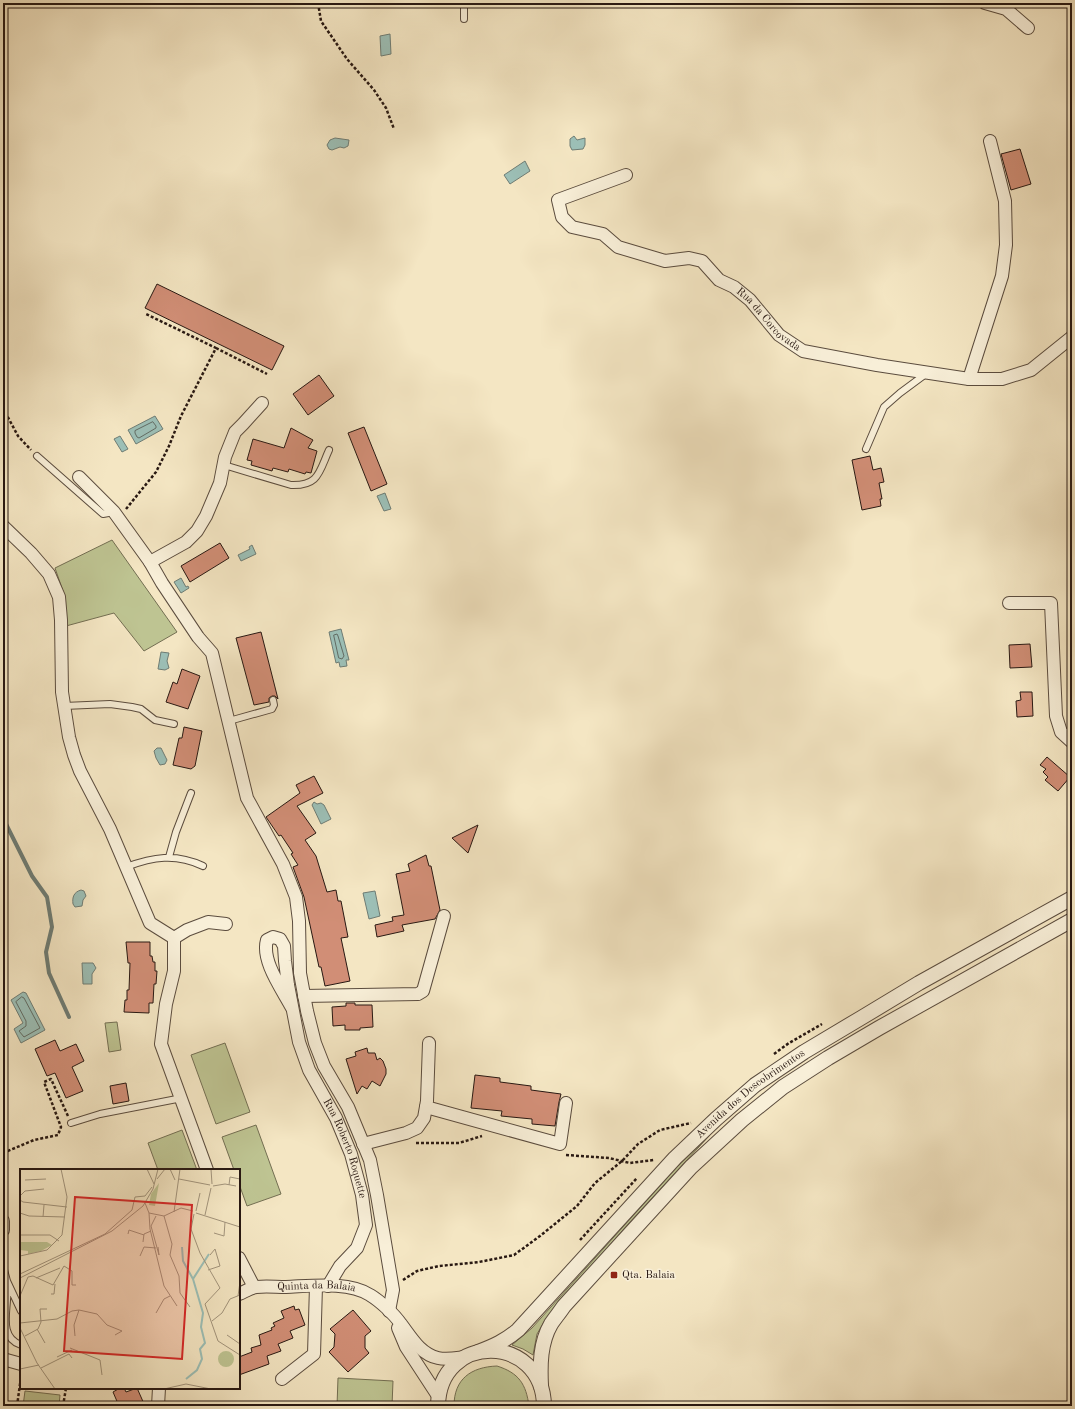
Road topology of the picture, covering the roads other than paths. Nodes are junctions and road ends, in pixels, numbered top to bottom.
1 (464, 3) edge
2 (986, 3) edge
3 (1012, 6) edge
4 (464, 19) dead end
5 (1028, 28) dead end
6 (990, 141) dead end
7 (626, 174) dead end
8 (1072, 337) edge
9 (927, 373) junction
10 (969, 379) junction
11 (262, 403) dead end
12 (866, 449) dead end
13 (329, 450) dead end
14 (37, 456) road end
15 (224, 465) junction
16 (79, 477) dead end
17 (118, 513) junction
18 (3, 526) edge
19 (150, 562) junction
20 (1009, 603) dead end
21 (273, 700) dead end
22 (64, 706) junction
23 (229, 721) junction
24 (174, 724) dead end
25 (1072, 742) edge
26 (191, 793) dead end
27 (169, 857) junction
28 (203, 866) dead end
29 (126, 867) junction
30 (1072, 898) edge
31 (444, 916) dead end
32 (1072, 920) edge
33 (226, 924) dead end
34 (174, 938) junction
35 (304, 996) junction
36 (292, 1008) junction
37 (429, 1043) dead end
38 (182, 1098) junction
39 (566, 1103) dead end
40 (426, 1107) junction
41 (71, 1123) road end
42 (363, 1144) junction
43 (207, 1169) edge
44 (3, 1222) edge
45 (3, 1230) edge
46 (240, 1260) edge
47 (3, 1266) edge
48 (7, 1281) junction
49 (316, 1286) junction
50 (328, 1286) junction
51 (254, 1288) junction
52 (240, 1294) edge
53 (20, 1309) edge
54 (389, 1311) junction
55 (20, 1345) edge
56 (472, 1354) junction
57 (3, 1359) edge
58 (20, 1364) edge
59 (282, 1380) dead end
60 (541, 1386) junction
61 (159, 1389) edge
62 (438, 1401) edge
63 (158, 1406) edge
64 (544, 1406) edge

1 - 4 lane
2 - 3 street
3 - 5 street
6 - 10 street
7 - 9 street, Rua da Corcovada
8 - 10 street, Rua da Corcovada
9 - 10 street, Rua da Corcovada
9 - 12 lane
11 - 15 street
13 - 15 lane
14 - 17 lane
15 - 19 street
16 - 17 street
17 - 19 street
18 - 22 street
19 - 23 street
20 - 25 street
21 - 23 lane
22 - 24 lane
22 - 29 street
23 - 35 street
26 - 27 lane
27 - 28 lane
27 - 29 lane
29 - 34 street
30 - 56 street, Avenida dos Descobrimentos
31 - 35 street
32 - 60 street, Avenida dos Descobrimentos
33 - 34 street
34 - 38 street
35 - 42 street
36 - 36 street, Rua Roberto Roquette
36 - 50 street, Rua Roberto Roquette
37 - 40 street
38 - 41 lane
38 - 43 street
39 - 40 street
40 - 42 street
42 - 54 street
44 - 45 street
46 - 51 street
47 - 48 lane
48 - 53 lane
48 - 55 lane
49 - 50 street, Quinta da Balaia
49 - 51 street, Quinta da Balaia
49 - 59 street
50 - 54 street, Quinta da Balaia
51 - 52 street, Quinta da Balaia
54 - 56 street, Quinta da Balaia
54 - 62 street, Quinta da Balaia
56 - 60 street
56 - 62 street, Avenida dos Descobrimentos
57 - 58 street
60 - 64 street, Avenida dos Descobrimentos
61 - 63 street

